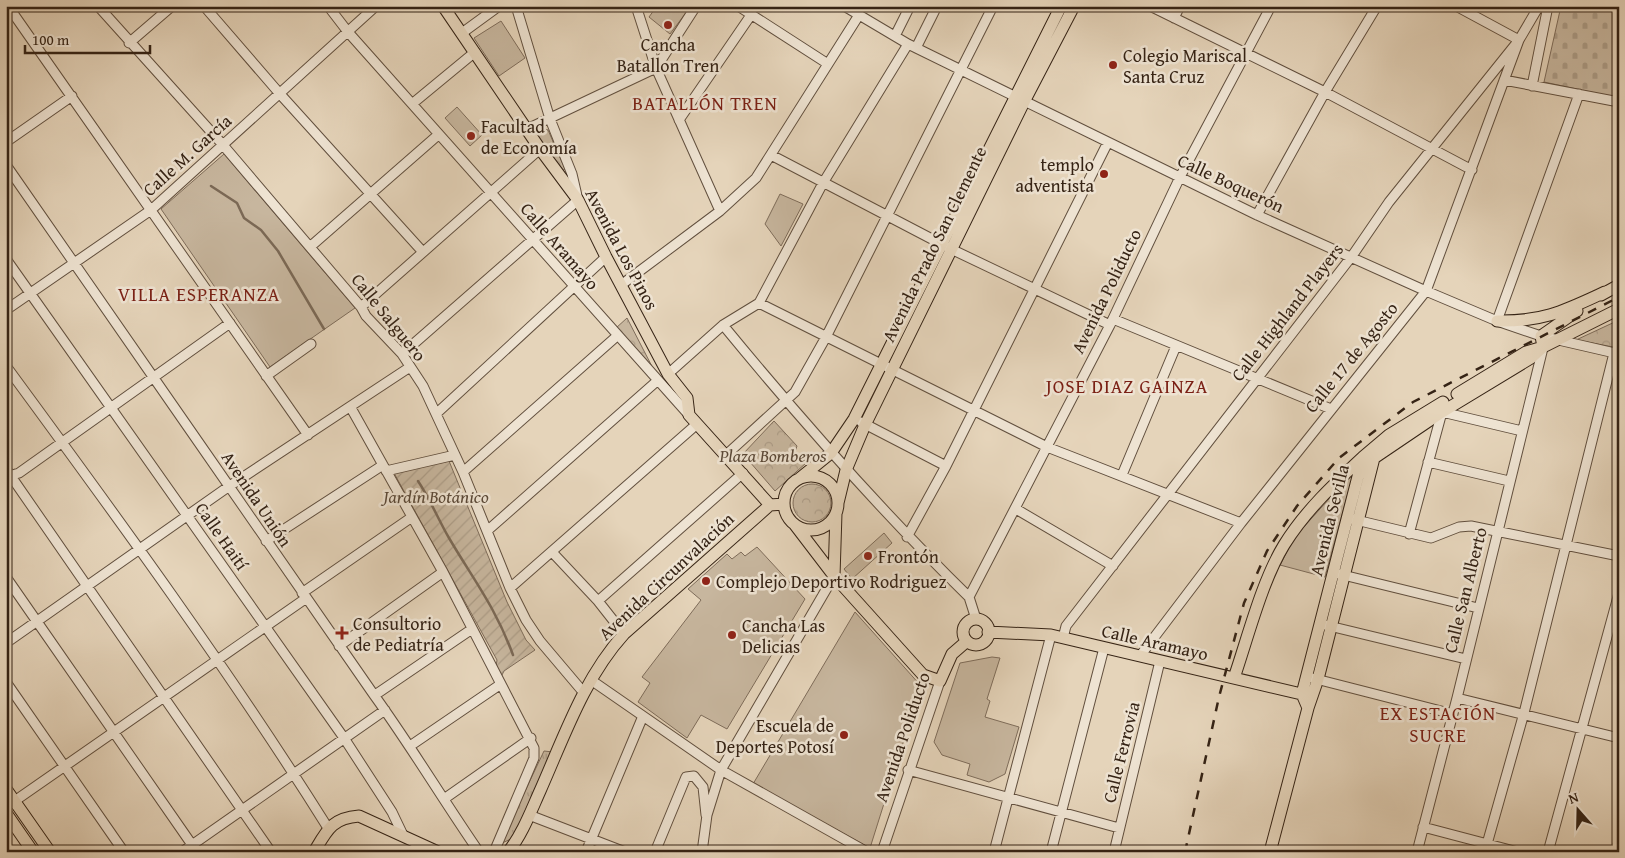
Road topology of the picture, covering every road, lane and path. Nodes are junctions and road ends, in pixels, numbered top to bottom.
1 (8, 6) edge
2 (98, 6) edge
3 (172, 6) edge
4 (204, 6) edge
5 (328, 6) edge
6 (376, 6) edge
7 (443, 6) edge
8 (499, 6) edge
9 (516, 6) edge
10 (636, 6) edge
11 (696, 6) edge
12 (738, 6) edge
13 (844, 6) edge
14 (910, 6) edge
15 (937, 6) edge
16 (993, 6) edge
17 (1061, 6) edge
18 (1074, 6) edge
19 (1150, 6) edge
20 (1180, 6) edge
21 (1271, 6) edge
22 (1376, 6) edge
23 (1456, 6) edge
24 (1539, 6) edge
25 (1548, 6) edge
26 (859, 14) junction
27 (751, 15) junction
28 (1174, 18) junction
29 (348, 32) junction
30 (462, 33) junction
31 (895, 36) junction
32 (1519, 40) junction
33 (129, 44) junction
34 (912, 46) junction
35 (475, 52) junction
36 (1248, 54) junction
37 (828, 64) junction
38 (656, 68) junction
39 (960, 70) junction
40 (1504, 80) junction
41 (1532, 86) junction
42 (1325, 92) junction
43 (280, 94) junction
44 (1579, 94) junction
45 (72, 96) junction
46 (1021, 98) junction
47 (1619, 102) edge
48 (412, 104) junction
49 (550, 119) junction
50 (679, 120) junction
51 (527, 129) junction
52 (438, 135) junction
53 (6, 142) edge
54 (1108, 142) junction
55 (223, 144) junction
56 (1432, 148) junction
57 (540, 149) junction
58 (771, 155) junction
59 (6, 164) edge
60 (1472, 170) junction
61 (1180, 177) junction
62 (823, 183) junction
63 (489, 193) junction
64 (370, 194) junction
65 (578, 200) junction
66 (151, 210) junction
67 (720, 211) junction
68 (887, 215) junction
69 (1258, 215) junction
70 (534, 241) junction
71 (311, 246) junction
72 (946, 246) junction
73 (422, 251) junction
74 (1352, 256) junction
75 (606, 257) junction
76 (6, 260) edge
77 (74, 263) junction
78 (621, 284) junction
79 (1619, 285) edge
80 (572, 287) junction
81 (1035, 288) junction
82 (1426, 290) junction
83 (1605, 292) junction
84 (30, 293) junction
85 (759, 303) junction
86 (361, 307) junction
87 (1619, 309) edge
88 (6, 310) edge
89 (1497, 321) junction
90 (1111, 322) junction
91 (230, 323) junction
92 (723, 325) junction
93 (617, 336) junction
94 (826, 336) junction
95 (1555, 340) junction
96 (1542, 342) junction
97 (311, 344) dead end
98 (1176, 346) junction
99 (402, 354) junction
100 (1616, 354) edge
101 (6, 366) edge
102 (887, 366) junction
103 (410, 367) junction
104 (668, 374) junction
105 (154, 376) junction
106 (266, 376) junction
107 (1256, 378) junction
108 (657, 381) junction
109 (786, 402) junction
110 (112, 408) junction
111 (351, 408) junction
112 (1331, 409) junction
113 (973, 411) junction
114 (1442, 412) junction
115 (437, 413) junction
116 (854, 418) junction
117 (693, 420) junction
118 (866, 425) junction
119 (1522, 431) junction
120 (308, 435) junction
121 (62, 443) junction
122 (1047, 447) junction
123 (831, 453) junction
124 (455, 455) junction
125 (726, 455) junction
126 (1363, 457) junction
127 (1428, 462) junction
128 (946, 466) junction
129 (385, 468) junction
130 (846, 470) junction
131 (463, 472) junction
132 (8, 473) edge
133 (743, 473) junction
134 (1122, 475) junction
135 (800, 478) junction
136 (1509, 481) junction
137 (228, 487) junction
138 (1169, 494) junction
139 (784, 504) junction
140 (770, 505) junction
141 (837, 508) junction
142 (1016, 509) junction
143 (188, 515) junction
144 (412, 517) junction
145 (1353, 519) junction
146 (1241, 523) junction
147 (795, 525) junction
148 (487, 530) junction
149 (1498, 530) junction
150 (1410, 534) junction
151 (907, 537) junction
152 (266, 542) junction
153 (1565, 546) junction
154 (140, 549) junction
155 (552, 552) junction
156 (1619, 556) edge
157 (1113, 566) junction
158 (443, 572) junction
159 (1339, 574) junction
160 (834, 576) junction
161 (6, 577) edge
162 (87, 586) junction
163 (510, 588) junction
164 (1619, 594) edge
165 (304, 596) junction
166 (969, 597) junction
167 (598, 600) junction
168 (1478, 608) junction
169 (976, 619) junction
170 (38, 622) junction
171 (1326, 625) junction
172 (265, 627) junction
173 (472, 629) junction
174 (988, 632) junction
175 (624, 634) junction
176 (1051, 636) junction
177 (1063, 638) junction
178 (967, 641) junction
179 (6, 644) edge
180 (339, 646) junction
181 (1104, 648) junction
182 (1140, 656) junction
183 (1466, 659) junction
184 (1160, 661) junction
185 (216, 662) junction
186 (1234, 678) junction
187 (1312, 678) junction
188 (591, 680) junction
189 (940, 681) junction
190 (6, 682) edge
191 (501, 684) junction
192 (584, 693) junction
193 (375, 695) junction
194 (1307, 695) junction
195 (165, 697) junction
196 (1457, 698) junction
197 (385, 710) junction
198 (1524, 713) junction
199 (1453, 714) junction
200 (643, 716) junction
201 (1583, 729) junction
202 (115, 732) junction
203 (344, 738) junction
204 (531, 738) junction
205 (1619, 738) edge
206 (410, 746) junction
207 (64, 766) junction
208 (721, 770) junction
209 (908, 770) junction
210 (294, 774) junction
211 (6, 789) edge
212 (1008, 797) junction
213 (444, 799) junction
214 (11, 804) edge
215 (243, 809) junction
216 (6, 813) edge
217 (1061, 813) junction
218 (529, 815) junction
219 (706, 815) junction
220 (1423, 827) junction
221 (328, 828) junction
222 (1119, 828) junction
223 (403, 835) junction
224 (592, 838) junction
225 (1619, 841) edge
226 (1487, 844) junction
227 (195, 848) edge
228 (33, 852) edge
229 (50, 852) edge
230 (124, 852) edge
231 (182, 852) edge
232 (271, 852) edge
233 (314, 852) edge
234 (438, 852) edge
235 (479, 852) edge
236 (494, 852) edge
237 (508, 852) edge
238 (586, 852) edge
239 (625, 852) edge
240 (655, 852) edge
241 (702, 852) edge
242 (867, 852) edge
243 (882, 852) edge
244 (994, 852) edge
245 (1051, 852) edge
246 (1114, 852) edge
247 (1270, 852) edge
248 (1417, 852) edge
249 (1518, 852) edge
250 (1548, 852) edge
251 (1616, 852) edge

1 - 45 street
2 - 33 street, Calle Salguero
3 - 33 street
4 - 43 street
5 - 29 street, Calle Aramayo
6 - 29 street, Calle M. García
7 - 30 main road, Avenida Los Pinos
8 - 30 street
9 - 49 street
10 - 38 street
11 - 38 street
12 - 27 street
13 - 26 street, Calle Boquerón
14 - 31 street
15 - 34 street
16 - 39 street
17 - 46 main road, Avenida Prado San Clemente
18 - 46 main road, Avenida Prado San Clemente
19 - 28 street
20 - 28 street
21 - 36 street, Avenida Poliducto
22 - 42 street
23 - 32 street
24 - 32 street, Calle Highland Players
25 - 41 street
26 - 31 street, Calle Boquerón
26 - 37 street
27 - 37 street
27 - 50 street
28 - 36 street
29 - 43 street, Calle M. García
29 - 48 street, Calle Aramayo
30 - 35 main road, Avenida Los Pinos
31 - 34 street, Calle Boquerón
32 - 40 street, Calle 17 de Agosto
32 - 56 street, Calle Highland Players
33 - 55 street, Calle Salguero
34 - 39 street, Calle Boquerón
34 - 62 street
35 - 48 street
35 - 51 main road, Avenida Los Pinos
36 - 42 street
36 - 61 street, Avenida Poliducto
37 - 58 street
38 - 49 street
38 - 50 street
39 - 46 street, Calle Boquerón
39 - 68 street
40 - 41 street
40 - 60 street, Calle 17 de Agosto
41 - 44 street
42 - 56 street
42 - 69 street
43 - 55 street, Calle M. García
43 - 64 street
44 - 47 street
44 - 89 street
45 - 53 street
45 - 66 street
46 - 54 street, Calle Boquerón
46 - 72 main road, Avenida Prado San Clemente
48 - 52 street, Calle Aramayo
49 - 51 street
49 - 65 street
50 - 67 street
51 - 57 main road, Avenida Los Pinos
52 - 63 street, Calle Aramayo
52 - 64 street
54 - 61 street, Calle Boquerón
54 - 81 street
55 - 66 street, Calle M. García
55 - 71 street, Calle Salguero
56 - 60 street
56 - 74 street, Calle Highland Players
57 - 63 street
57 - 65 main road, Avenida Los Pinos
58 - 62 street
58 - 67 street
59 - 77 street, Avenida Unión
60 - 82 street, Calle 17 de Agosto
61 - 69 street, Calle Boquerón
61 - 90 street, Avenida Poliducto
62 - 68 street
62 - 85 street
63 - 70 street, Calle Aramayo
63 - 73 street
64 - 71 street
64 - 73 street
65 - 70 street
65 - 75 main road, Avenida Los Pinos
66 - 77 street, Calle M. García
66 - 91 street
67 - 78 street
68 - 72 street
68 - 94 street
69 - 74 street, Calle Boquerón
70 - 80 street, Calle Aramayo
70 - 99 street
71 - 86 street, Calle Salguero
72 - 81 street
72 - 102 main road, Avenida Prado San Clemente
73 - 86 street
74 - 82 street, Calle Boquerón
74 - 107 street, Calle Highland Players
75 - 78 main road, Avenida Los Pinos
75 - 80 street
76 - 84 street, Calle Haití
77 - 84 street, Calle M. García
77 - 105 street, Avenida Unión
78 - 104 main road, Avenida Los Pinos
79 - 83 main road, Avenida Sevilla
80 - 93 street, Calle Aramayo
80 - 115 street
81 - 90 street
81 - 113 street
82 - 89 street, Calle Boquerón
82 - 112 street, Calle 17 de Agosto
83 - 89 main road
83 - 96 main road, Avenida Sevilla
84 - 88 street, Calle M. García
84 - 110 street, Calle Haití
85 - 92 street
85 - 94 street
86 - 99 street, Calle Salguero
87 - 95 main road, Avenida Sevilla
89 - 96 street, Calle Boquerón
90 - 98 street
90 - 122 street, Avenida Poliducto
91 - 105 street
91 - 106 street
92 - 104 street
92 - 109 street
93 - 108 street, Calle Aramayo
93 - 131 street
94 - 102 street
94 - 109 street
95 - 96 main road, Avenida Sevilla
95 - 100 street
96 - 114 main road, Avenida Sevilla
96 - 119 street, Calle San Alberto
96 - 126 main road, Avenida Sevilla
97 - 106 street
98 - 107 street
98 - 134 street
99 - 103 street, Calle Salguero
100 - 153 street
101 - 121 street
102 - 113 street
102 - 116 main road, Avenida Prado San Clemente
102 - 118 main road, Avenida Prado San Clemente
103 - 111 street
103 - 115 street, Calle Salguero
104 - 117 main road, Avenida Los Pinos
105 - 110 street
105 - 137 street, Avenida Unión
106 - 120 street
107 - 112 street
107 - 138 street, Calle Highland Players
108 - 117 street, Calle Aramayo
108 - 148 street
109 - 123 street
109 - 125 street
110 - 121 street
110 - 143 street, Calle Haití
111 - 120 street
111 - 129 street
112 - 146 street, Calle 17 de Agosto
113 - 122 street
113 - 128 street
114 - 119 street
114 - 127 street
114 - 145 main road, Avenida Sevilla
115 - 124 street, Calle Salguero
116 - 118 street
116 - 123 main road, Avenida Prado San Clemente
117 - 125 main road, Calle Aramayo
117 - 155 street
118 - 128 street
118 - 130 main road, Avenida Prado San Clemente
119 - 136 street, Calle San Alberto
120 - 137 street
121 - 132 street
121 - 154 street
122 - 134 street
122 - 142 street, Avenida Poliducto
123 - 130 street
123 - 135 main road, Avenida Prado San Clemente
124 - 129 street
124 - 131 street, Calle Salguero
125 - 133 main road, Calle Aramayo
126 - 145 main road, Avenida Sevilla
126 - 186 main road
127 - 136 street
127 - 150 street
128 - 151 street
129 - 144 street
129 - 152 street
130 - 141 main road, Avenida Prado San Clemente
130 - 151 street
131 - 148 street, Calle Salguero
132 - 162 street
133 - 140 main road, Calle Aramayo
133 - 167 street
134 - 138 street
135 - 139 main road
135 - 141 main road
136 - 149 street, Calle San Alberto
137 - 143 street
137 - 152 street, Avenida Unión
138 - 146 street
138 - 157 street, Calle Highland Players
139 - 140 main road
139 - 147 main road
140 - 175 main road, Avenida Circunvalación
141 - 147 main road
141 - 160 main road
142 - 157 street
142 - 166 street, Avenida Poliducto
143 - 154 street
143 - 172 street, Calle Haití
144 - 158 street
144 - 165 street
145 - 150 street
145 - 159 main road, Avenida Sevilla
146 - 182 street, Calle 17 de Agosto
147 - 160 main road
148 - 163 street, Calle Salguero
149 - 150 street
149 - 153 street
149 - 168 street, Calle San Alberto
151 - 166 street
152 - 165 street, Avenida Unión
153 - 156 street
153 - 198 street
154 - 162 street
154 - 185 street
155 - 163 street
155 - 167 street
157 - 177 street, Calle Highland Players
158 - 173 street
158 - 180 street
159 - 168 street
159 - 171 main road, Avenida Sevilla
160 - 189 main road
160 - 208 street
161 - 170 street
162 - 170 street
162 - 195 street
163 - 192 street, Calle Salguero
164 - 201 street
165 - 172 street
165 - 180 street, Avenida Unión
166 - 169 street
167 - 175 street
168 - 183 street, Calle San Alberto
169 - 174 main road
169 - 178 main road
170 - 179 street
170 - 202 street
171 - 183 street
171 - 187 main road, Avenida Sevilla
172 - 185 street
172 - 203 street, Calle Haití
173 - 191 street
173 - 193 street
174 - 176 main road, Calle Aramayo
174 - 178 main road
175 - 188 main road, Avenida Circunvalación
176 - 177 main road, Calle Aramayo
176 - 212 street
177 - 181 main road, Calle Aramayo
178 - 189 main road, Avenida Poliducto
180 - 193 street, Avenida Unión
181 - 182 main road, Calle Aramayo
181 - 217 street
182 - 184 main road, Calle Aramayo
183 - 196 street, Calle San Alberto
184 - 186 main road, Calle Aramayo
184 - 222 street, Calle Ferrovia
185 - 195 street
185 - 210 street
186 - 194 main road, Calle Aramayo
187 - 194 main road, Avenida Sevilla
187 - 199 street
188 - 192 main road, Avenida Circunvalación
188 - 200 street
189 - 209 street, Avenida Poliducto
190 - 207 street
191 - 204 street
191 - 206 street
192 - 218 main road, Avenida Circunvalación
193 - 197 street, Avenida Unión
194 - 247 main road, Avenida Sevilla
195 - 202 street
195 - 215 street
196 - 198 street
196 - 199 street, Calle San Alberto
197 - 203 street
197 - 206 street, Avenida Unión
198 - 201 street
198 - 226 street
199 - 220 street, Calle San Alberto
200 - 208 street
200 - 224 street
201 - 205 street
201 - 250 street
202 - 207 street
202 - 227 street
203 - 210 street
203 - 223 street, Calle Haití
204 - 213 street
204 - 236 street
206 - 213 street, Avenida Unión
207 - 214 street
207 - 230 street
208 - 219 street
208 - 242 street
209 - 212 street
209 - 243 street, Avenida Poliducto
210 - 215 street
210 - 221 street
211 - 214 main road
212 - 217 street
212 - 244 street
213 - 235 street, Avenida Unión
214 - 229 main road
215 - 227 street
215 - 232 street
216 - 228 main road
217 - 222 street
217 - 245 street
218 - 224 street
218 - 237 main road, Avenida Circunvalación
219 - 240 street
219 - 241 street
220 - 226 street
220 - 248 street, Calle San Alberto
221 - 223 main road
221 - 233 main road
222 - 246 street, Calle Ferrovia
223 - 234 main road
224 - 238 street
224 - 239 street
225 - 251 street
226 - 249 street
227 - 231 street

